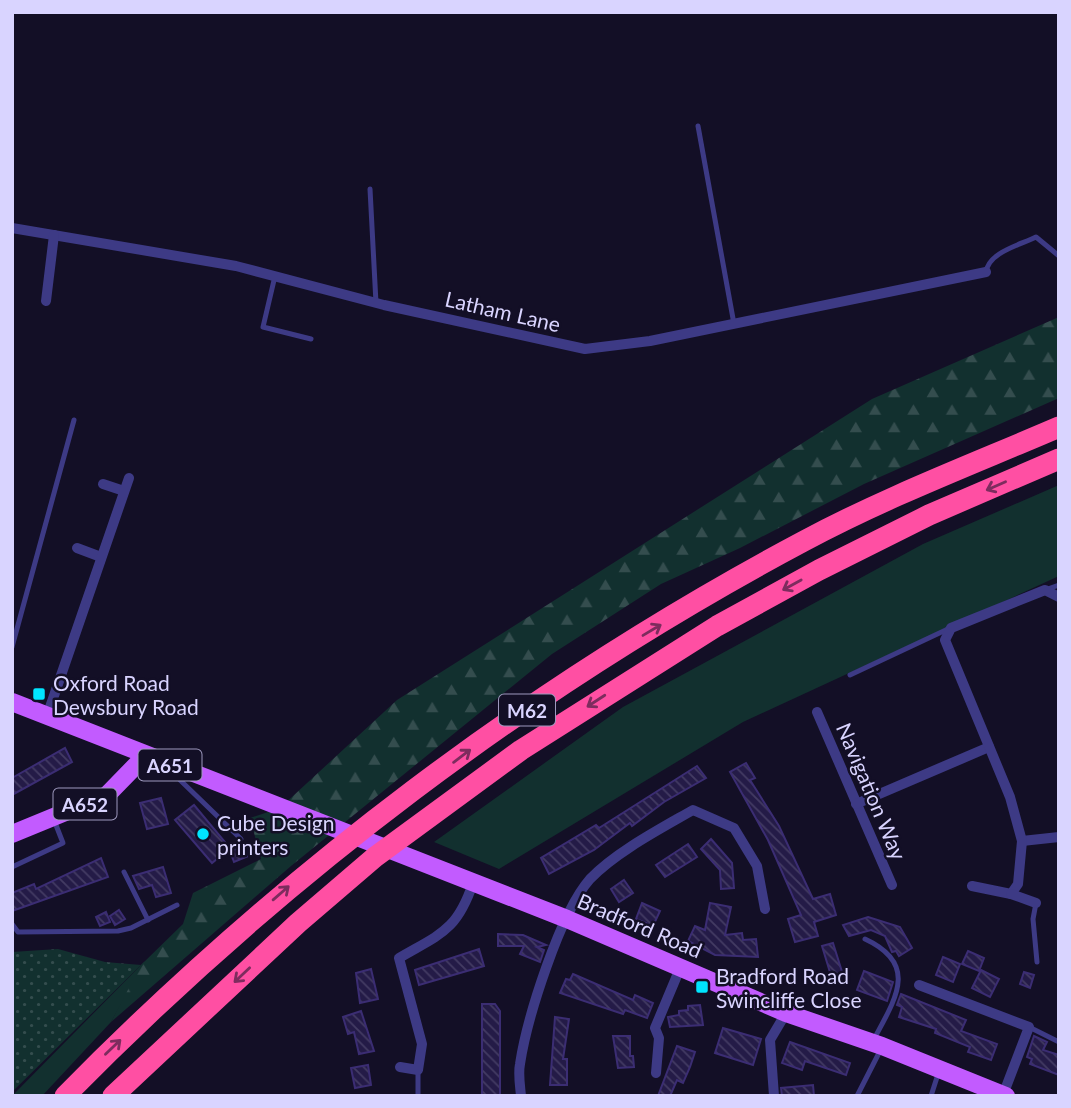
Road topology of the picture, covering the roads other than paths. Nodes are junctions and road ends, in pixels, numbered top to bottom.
1 (698, 126) dead end
2 (370, 189) dead end
3 (12, 228) edge
4 (54, 235) junction
5 (1059, 256) edge
6 (986, 272) joint
7 (275, 276) junction
8 (46, 301) dead end
9 (376, 303) junction
10 (734, 324) junction
11 (311, 339) dead end
12 (74, 420) dead end
13 (1059, 428) edge
14 (1059, 458) edge
15 (129, 478) dead end
16 (103, 484) dead end
17 (124, 491) junction
18 (77, 548) dead end
19 (101, 557) junction
20 (1059, 585) edge
21 (1045, 590) junction
22 (1059, 597) edge
23 (951, 628) junction
24 (12, 647) edge
25 (850, 675) dead end
26 (12, 702) edge
27 (817, 712) dead end
28 (47, 716) junction
29 (989, 747) junction
30 (145, 756) junction
31 (179, 769) junction
32 (856, 804) junction
33 (53, 817) junction
34 (12, 834) edge
35 (1059, 837) edge
36 (241, 839) dead end
37 (1022, 841) junction
38 (12, 867) edge
39 (124, 872) dead end
40 (473, 883) junction
41 (892, 885) dead end
42 (972, 886) dead end
43 (1011, 894) junction
44 (1036, 903) joint
45 (177, 905) dead end
46 (765, 909) dead end
47 (567, 919) junction
48 (148, 920) junction
49 (12, 924) edge
50 (865, 939) dead end
51 (1037, 962) dead end
52 (681, 966) junction
53 (919, 985) dead end
54 (786, 1013) junction
55 (1029, 1027) junction
56 (1059, 1042) edge
57 (877, 1044) junction
58 (400, 1067) dead end
59 (940, 1068) junction
60 (418, 1070) junction
61 (656, 1073) dead end
62 (1004, 1095) edge
63 (65, 1096) edge
64 (113, 1096) edge
65 (418, 1096) edge
66 (521, 1096) edge
67 (774, 1096) edge
68 (857, 1096) edge
69 (931, 1096) edge

1 - 10 lane
2 - 9 lane
3 - 4 street, Latham Lane
4 - 7 street, Latham Lane
4 - 8 street
5 - 6 lane
6 - 10 street, Latham Lane
7 - 9 street, Latham Lane
7 - 11 lane
9 - 10 street, Latham Lane
12 - 24 lane
63 -> 13 highway, M62
14 -> 64 highway, M62
15 - 17 street
16 - 17 street
17 - 19 street
18 - 19 street
19 - 28 street
20 - 21 lane
21 - 22 street
21 - 23 street
23 - 25 lane
23 - 29 street
26 - 28 main road, A651
27 - 32 street, Navigation Way
28 - 30 main road, A651
29 - 32 street
29 - 37 street
30 - 31 main road, A651
30 - 33 main road, A652
31 - 36 lane
31 - 40 main road, Bradford Road / A651
32 - 41 street, Navigation Way
33 - 34 main road, A652
33 - 38 lane
35 - 37 street
37 - 43 street
39 - 48 lane
40 - 47 main road, Bradford Road / A651
40 - 60 street
42 - 43 street
43 - 44 street
44 - 51 lane
45 - 48 lane
46 - 47 street
47 - 52 main road, Bradford Road / A651
47 - 66 street
48 - 49 lane
50 - 57 lane
52 - 54 main road, Bradford Road / A651
52 - 61 street
53 - 55 street
54 - 57 main road, Bradford Road / A651
54 - 67 street
55 - 56 lane
55 - 62 street, Bradford Road
57 - 59 main road, Bradford Road / A651
57 - 68 lane
58 - 60 street
59 - 62 main road, Bradford Road / A651
59 - 69 lane
60 - 65 lane

